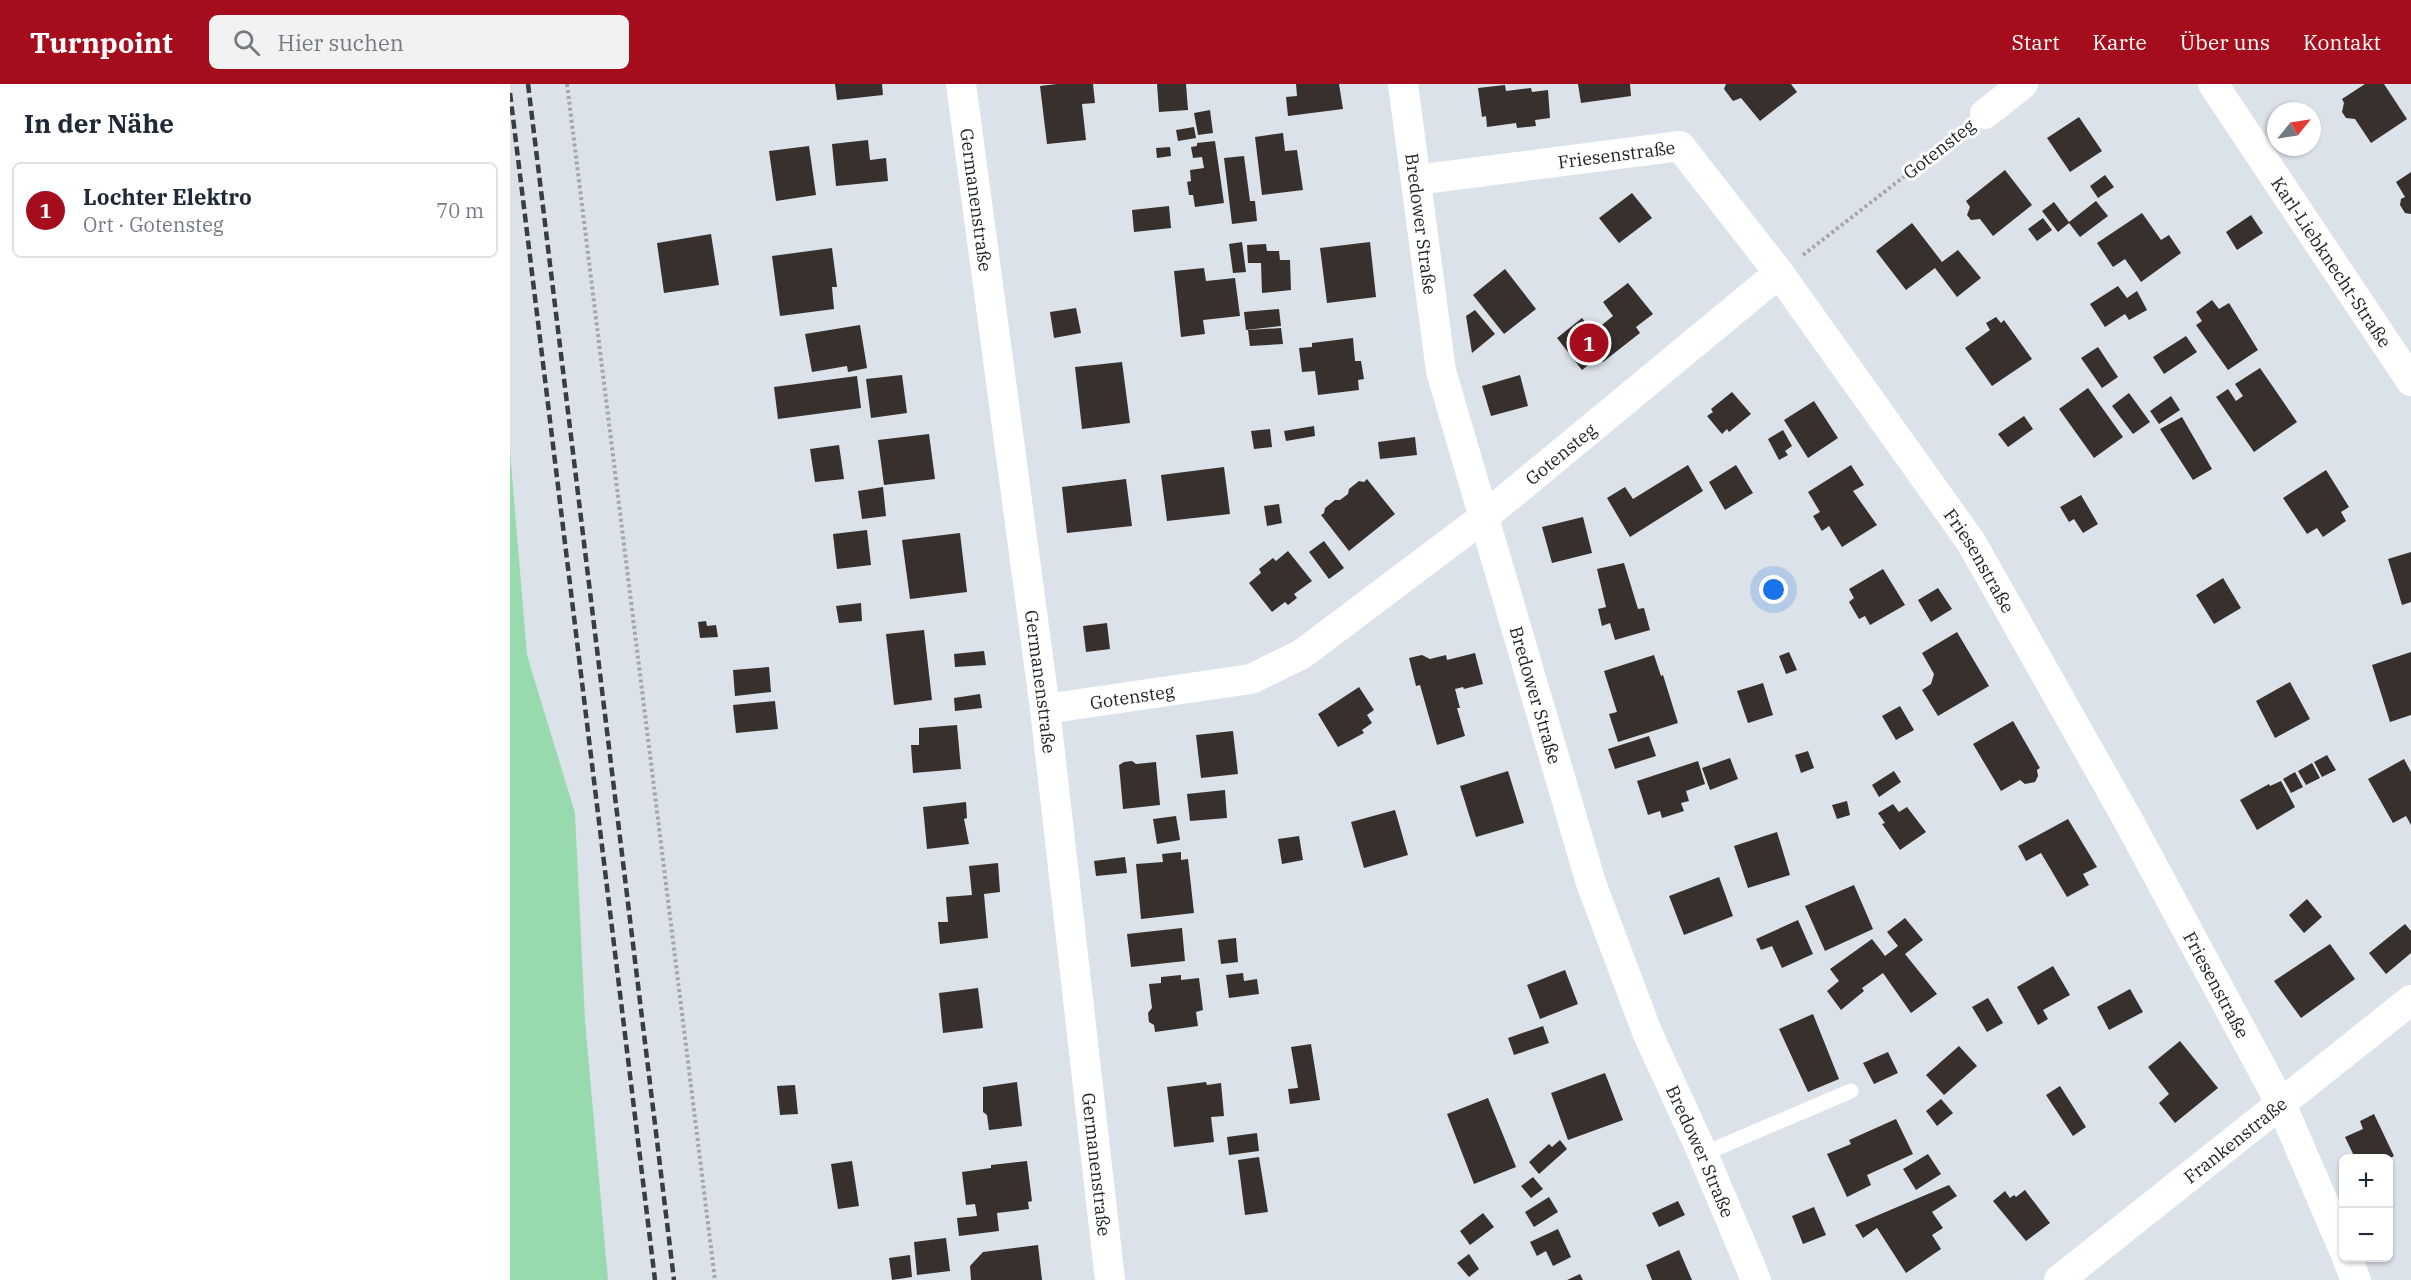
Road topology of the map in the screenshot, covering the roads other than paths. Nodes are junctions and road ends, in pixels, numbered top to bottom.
1 (961, 84) edge
2 (1403, 84) edge
3 (2023, 84) edge
4 (2213, 84) edge
5 (1985, 114) road end
6 (1416, 180) junction
7 (1779, 273) junction
8 (2411, 381) edge
9 (1484, 517) junction
10 (1045, 708) junction
11 (2411, 1000) edge
12 (1851, 1091) dead end
13 (2281, 1104) junction
14 (1703, 1154) junction
15 (2339, 1241) edge
16 (2349, 1262) edge
17 (1110, 1280) edge
18 (1756, 1280) edge
19 (2059, 1280) edge
20 (2356, 1280) edge

1 - 10 street, Germanenstraße
2 - 6 street, Bredower Straße
3 - 5 street, Gotensteg
4 - 8 street, Karl-Liebknecht-Straße
6 - 7 street, Friesenstraße
6 - 9 street, Bredower Straße
7 - 9 street, Gotensteg
7 - 13 street, Friesenstraße
9 - 10 street, Gotensteg
9 - 14 street, Bredower Straße
10 - 17 street, Germanenstraße
11 - 13 street, Frankenstraße
12 - 14 lane
13 - 15 street, Friesenstraße
13 - 19 street, Frankenstraße
14 - 18 street, Bredower Straße
16 - 20 street

